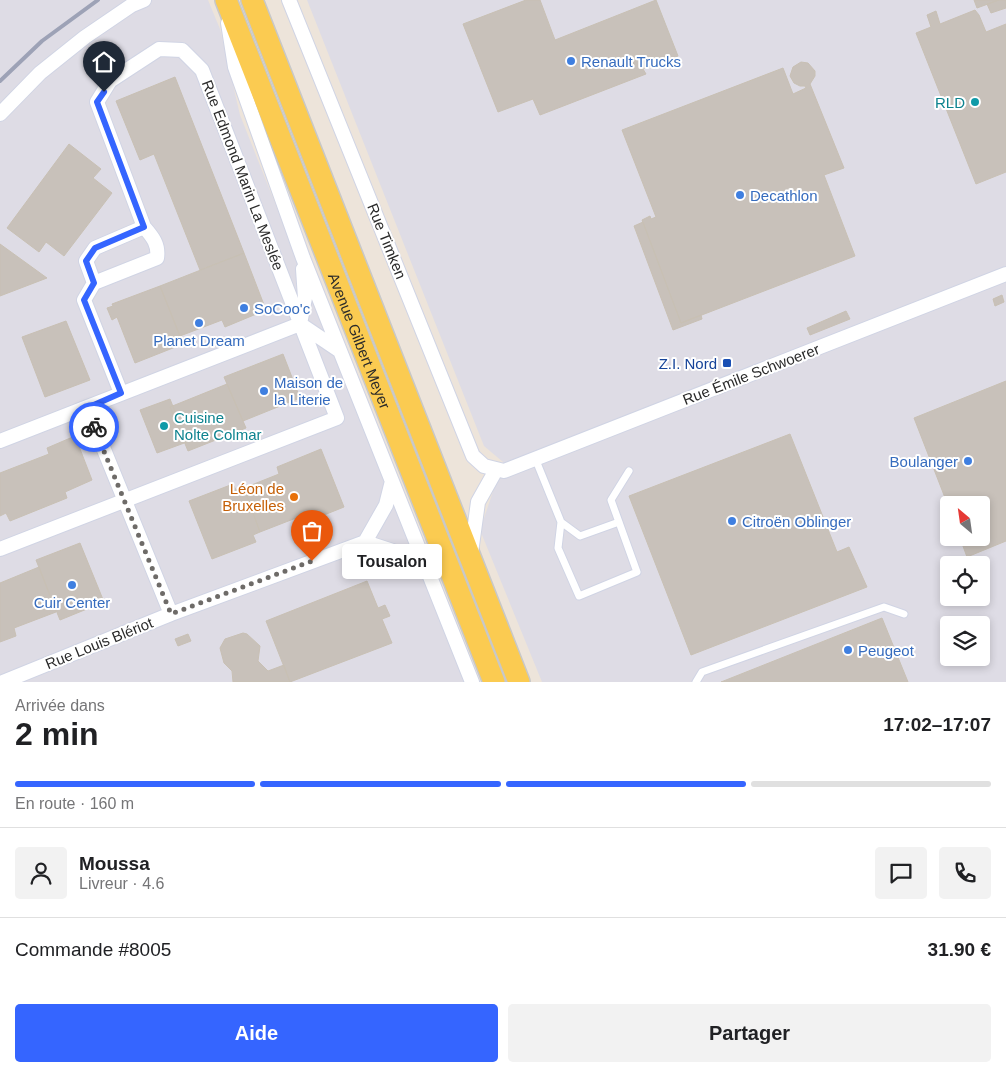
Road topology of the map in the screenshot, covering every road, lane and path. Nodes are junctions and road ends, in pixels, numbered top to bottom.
1 (144, 0) edge
2 (225, 0) edge
3 (252, 0) edge
4 (289, 0) edge
5 (0, 114) edge
6 (144, 227) junction
7 (303, 258) junction
8 (1006, 274) edge
9 (94, 283) junction
10 (300, 324) junction
11 (340, 351) junction
12 (121, 393) junction
13 (87, 408) junction
14 (0, 441) edge
15 (535, 458) junction
16 (496, 470) junction
17 (629, 471) dead end
18 (392, 481) junction
19 (125, 500) junction
20 (561, 522) junction
21 (619, 522) junction
22 (365, 542) junction
23 (0, 549) edge
24 (470, 557) junction
25 (429, 572) junction
26 (171, 614) junction
27 (904, 614) dead end
28 (2, 682) edge
29 (472, 682) edge
30 (494, 682) edge
31 (519, 682) edge
32 (696, 682) edge

1 - 5 street
2 - 7 street, Avenue Gilbert Meyer
2 - 30 main road, Avenue Gilbert Meyer
3 - 24 main road, Avenue Gilbert Meyer
4 - 16 street, Rue Timken
6 - 9 street
6 - 9 street, Rue Edmond Marin La Meslée
6 - 10 street, Rue Edmond Marin La Meslée
7 - 10 street
7 - 11 street, Avenue Gilbert Meyer
8 - 15 street, Rue Émile Schwoerer
9 - 12 street
10 - 11 street
10 - 12 street
10 - 19 street
11 - 18 street, Avenue Gilbert Meyer
12 - 13 street
13 - 14 street
13 - 19 street
15 - 16 street, Rue Émile Schwoerer
15 - 20 lane
16 - 24 street
17 - 21 lane
18 - 22 street
18 - 25 street, Avenue Gilbert Meyer
19 - 23 street
19 - 26 street
20 - 21 lane
20 - 21 lane
22 - 25 street
22 - 26 street, Rue Louis Blériot
24 - 31 main road, Avenue Gilbert Meyer
25 - 29 street, Avenue Gilbert Meyer
26 - 28 street, Rue Louis Blériot
27 - 32 lane

